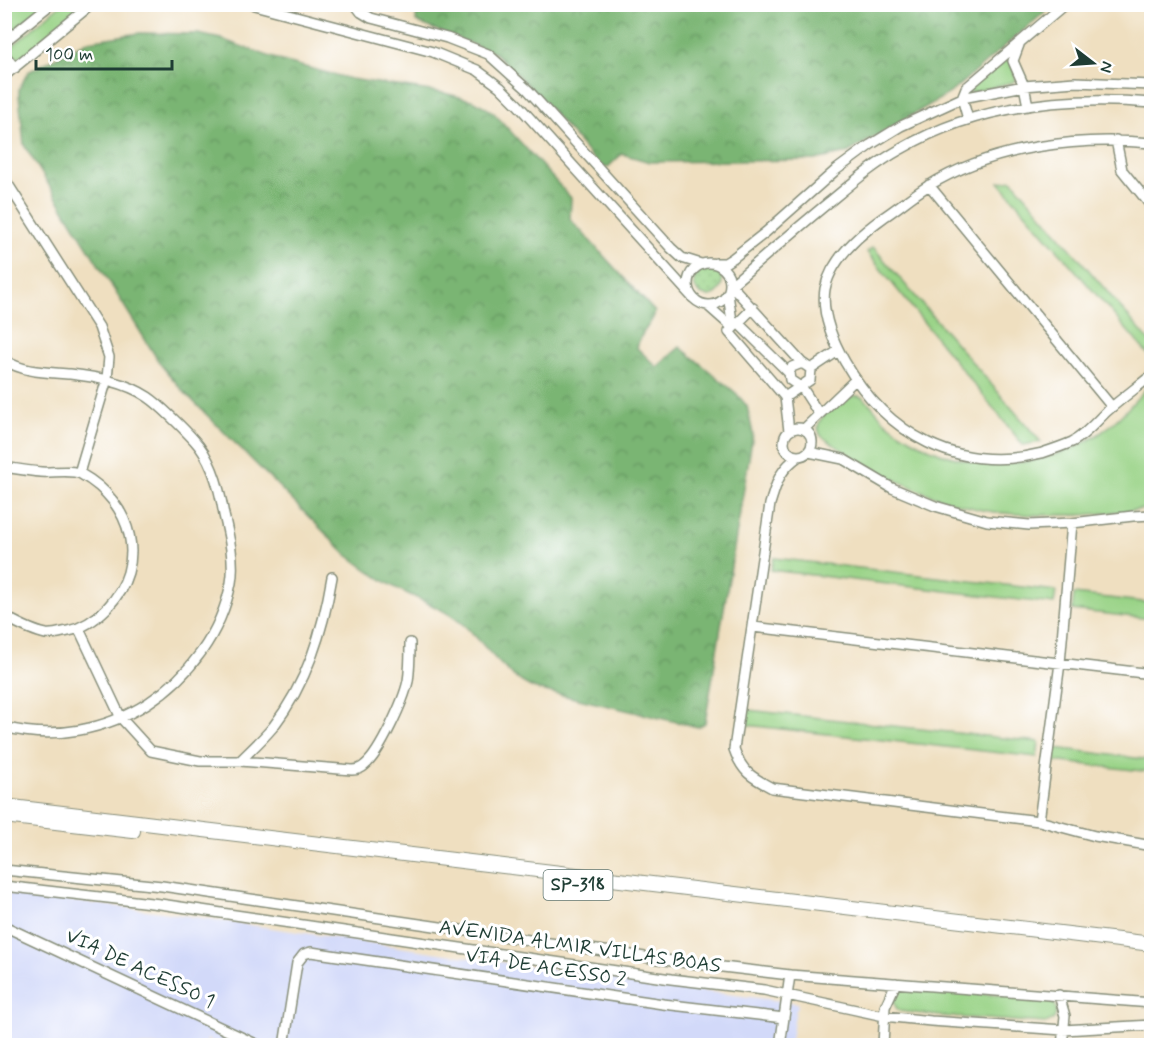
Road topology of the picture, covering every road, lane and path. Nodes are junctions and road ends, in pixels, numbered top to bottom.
1 (51, 4) edge
2 (355, 4) edge
3 (1065, 4) edge
4 (91, 5) edge
5 (253, 5) edge
6 (4, 42) edge
7 (1020, 43) junction
8 (4, 54) edge
9 (15, 68) junction
10 (4, 76) edge
11 (1152, 85) edge
12 (1024, 86) junction
13 (962, 98) junction
14 (1152, 103) edge
15 (1028, 106) junction
16 (968, 119) junction
17 (1116, 140) junction
18 (1152, 143) edge
19 (4, 178) edge
20 (929, 185) junction
21 (1152, 207) edge
22 (716, 263) junction
23 (701, 264) junction
24 (730, 290) junction
25 (693, 298) junction
26 (707, 306) junction
27 (753, 308) junction
28 (735, 326) junction
29 (838, 351) junction
30 (4, 360) edge
31 (806, 366) junction
32 (789, 373) junction
33 (1152, 375) edge
34 (107, 379) junction
35 (855, 380) junction
36 (800, 386) junction
37 (785, 397) junction
38 (1112, 407) junction
39 (819, 414) junction
40 (804, 429) junction
41 (789, 431) junction
42 (804, 454) junction
43 (4, 467) edge
44 (79, 473) junction
45 (1152, 515) edge
46 (1072, 524) junction
47 (332, 577) dead end
48 (4, 616) edge
49 (753, 627) junction
50 (79, 629) junction
51 (410, 643) dead end
52 (1060, 663) junction
53 (1152, 674) edge
54 (121, 718) junction
55 (4, 727) edge
56 (240, 761) junction
57 (4, 806) edge
58 (4, 816) edge
59 (1039, 821) junction
60 (1152, 846) edge
61 (4, 870) edge
62 (4, 886) edge
63 (4, 926) edge
64 (1152, 944) edge
65 (1152, 953) edge
66 (790, 975) junction
67 (896, 982) junction
68 (788, 994) junction
69 (1059, 995) junction
70 (1152, 1003) edge
71 (884, 1016) junction
72 (784, 1018) junction
73 (1152, 1025) edge
74 (1063, 1030) junction
75 (260, 1046) edge
76 (284, 1046) edge
77 (780, 1046) edge
78 (883, 1046) edge
79 (1062, 1046) edge

1 - 6 street
2 - 23 street
3 - 7 street
4 - 9 street
5 - 25 street
7 - 12 street
7 - 13 street
8 - 9 street
9 - 10 street
11 - 12 street
12 - 13 street
12 - 15 street
13 - 16 street
13 - 22 street
14 - 15 street
15 - 16 street
16 - 24 street
17 - 18 street
17 - 20 street
17 - 21 street
19 - 34 street
20 - 29 street
20 - 38 street
22 - 23 street
22 - 24 street
23 - 25 street
24 - 26 street
24 - 27 street
24 - 28 street
25 - 26 street
26 - 28 street
27 - 28 street
27 - 31 street
28 - 32 street
28 - 37 street
29 - 31 street
29 - 35 street
30 - 34 street
31 - 32 street
31 - 36 street
32 - 36 street
33 - 38 street
34 - 44 street
34 - 54 street
35 - 38 street
35 - 39 street
36 - 37 street
36 - 39 street
37 - 41 street
39 - 40 street
40 - 41 street
40 - 42 street
41 - 42 street
42 - 46 street
42 - 49 street
43 - 44 street
44 - 50 street
45 - 46 street
46 - 52 street
47 - 56 street
48 - 50 street
49 - 52 street
49 - 59 street
50 - 54 street
51 - 56 street
52 - 53 street
52 - 59 street
54 - 55 street
54 - 56 street
57 - 64 highway, SP-318
58 - 65 highway, SP-318
59 - 60 street
61 - 66 street, AVENIDA ALMIR VILLAS BOAS
62 - 68 street, AVENIDA ALMIR VILLAS BOAS
63 - 75 street, VIA DE ACESSO 1
66 - 67 street, AVENIDA ALMIR VILLAS BOAS
66 - 68 street
67 - 69 street, AVENIDA ALMIR VILLAS BOAS
67 - 71 street
68 - 71 street, AVENIDA ALMIR VILLAS BOAS
68 - 72 street
69 - 70 street, AVENIDA ALMIR VILLAS BOAS
69 - 74 street
71 - 74 street, AVENIDA ALMIR VILLAS BOAS
71 - 78 street
72 - 76 street, VIA DE ACESSO 2
72 - 77 street
73 - 74 street, AVENIDA ALMIR VILLAS BOAS
74 - 79 street

